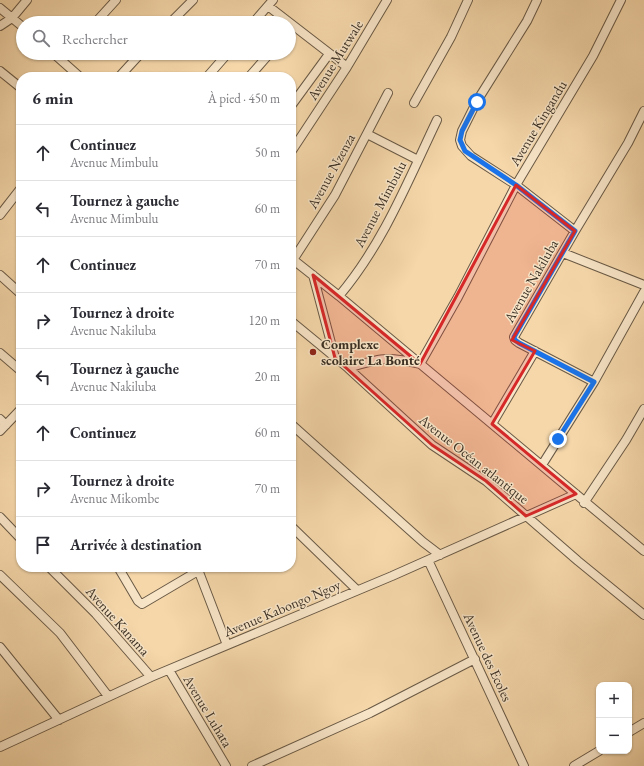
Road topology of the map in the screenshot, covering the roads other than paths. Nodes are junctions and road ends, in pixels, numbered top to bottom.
1 (27, 0) edge
2 (116, 0) edge
3 (193, 0) edge
4 (387, 0) edge
5 (468, 0) edge
6 (537, 0) edge
7 (621, 0) edge
8 (271, 3) edge
9 (0, 8) edge
10 (101, 16) edge
11 (177, 16) edge
12 (260, 16) edge
13 (282, 16) edge
14 (12, 18) junction
15 (16, 21) edge
16 (0, 26) edge
17 (296, 31) edge
18 (329, 54) junction
19 (60, 60) edge
20 (135, 60) edge
21 (222, 60) edge
22 (264, 60) edge
23 (347, 67) junction
24 (0, 71) edge
25 (74, 72) edge
26 (124, 72) edge
27 (211, 72) edge
28 (253, 72) edge
29 (16, 84) edge
30 (388, 93) dead end
31 (296, 99) edge
32 (414, 103) dead end
33 (644, 111) edge
34 (437, 120) dead end
35 (367, 134) junction
36 (296, 144) edge
37 (418, 160) junction
38 (516, 185) junction
39 (16, 196) edge
40 (0, 215) edge
41 (575, 231) junction
42 (296, 253) edge
43 (563, 253) junction
44 (296, 262) edge
45 (0, 275) edge
46 (313, 275) junction
47 (644, 285) edge
48 (16, 289) edge
49 (644, 292) edge
50 (339, 296) junction
51 (296, 324) edge
52 (534, 351) junction
53 (0, 353) edge
54 (335, 358) junction
55 (420, 364) junction
56 (16, 367) edge
57 (348, 368) junction
58 (594, 382) junction
59 (644, 409) edge
60 (16, 414) edge
61 (0, 418) edge
62 (492, 424) junction
63 (6, 425) junction
64 (296, 428) edge
65 (0, 431) edge
66 (542, 465) junction
67 (576, 494) junction
68 (584, 502) junction
69 (526, 516) junction
70 (0, 517) edge
71 (296, 531) edge
72 (16, 534) edge
73 (644, 551) edge
74 (440, 555) junction
75 (428, 560) junction
76 (54, 572) edge
77 (121, 572) edge
78 (192, 572) edge
79 (198, 572) edge
80 (0, 575) edge
81 (357, 590) junction
82 (644, 615) edge
83 (227, 645) junction
84 (0, 647) edge
85 (475, 659) junction
86 (169, 670) junction
87 (151, 677) junction
88 (108, 696) junction
89 (59, 720) junction
90 (644, 723) edge
91 (632, 730) edge
92 (0, 747) edge
93 (596, 753) edge
94 (226, 766) edge
95 (252, 766) edge
96 (524, 766) edge
97 (574, 766) edge

1 - 14 street
2 - 10 street
3 - 11 street
4 - 23 street, Avenue Mutwale
5 - 32 street
6 - 38 street
7 - 38 street, Avenue Kingandu
8 - 12 street
8 - 13 street
9 - 14 street
14 - 15 street
14 - 16 street
17 - 18 street
18 - 23 street
18 - 31 street
19 - 25 street
20 - 26 street
21 - 27 street
22 - 28 street
23 - 36 street, Avenue Mutwale
24 - 29 street
30 - 35 street, Avenue Nzenza
33 - 41 street, Avenue Nakiluba
34 - 37 street, Avenue Mimbulu
35 - 37 street
35 - 42 street, Avenue Nzenza
37 - 50 street, Avenue Mimbulu
38 - 41 street
38 - 55 street, Avenue Kingandu
39 - 40 street
41 - 43 street, Avenue Nakiluba
43 - 47 street
43 - 52 street, Avenue Nakiluba
44 - 46 street
45 - 48 street
46 - 50 street
46 - 54 street
49 - 58 street
50 - 55 street
51 - 54 street, Avenue Océan atlantique
52 - 58 street
52 - 62 street
53 - 56 street
54 - 57 street, Avenue Océan atlantique
55 - 57 street
55 - 62 street
57 - 69 street, Avenue Océan atlantique
58 - 66 street
59 - 68 street
60 - 63 street
61 - 63 street
62 - 66 street
63 - 65 street
64 - 74 street
66 - 67 street
67 - 68 street
67 - 69 street, Avenue Kabongo Ngoy
68 - 73 street
69 - 74 street, Avenue Kabongo Ngoy
69 - 82 street, Avenue Océan atlantique
70 - 72 street
71 - 81 street
74 - 75 street, Avenue Kabongo Ngoy
75 - 81 street, Avenue Kabongo Ngoy
75 - 85 street, Avenue des Ecoles
76 - 87 street, Avenue Kanama
77 - 78 street
79 - 83 street
80 - 88 street
81 - 83 street, Avenue Kabongo Ngoy
83 - 86 street, Avenue Kabongo Ngoy
84 - 89 street
85 - 95 street
85 - 96 street, Avenue des Ecoles
86 - 87 street, Avenue Kabongo Ngoy
86 - 94 street, Avenue Luhata
87 - 88 street, Avenue Kabongo Ngoy
88 - 89 street, Avenue Kabongo Ngoy
89 - 92 street, Avenue Kabongo Ngoy
90 - 91 street
93 - 97 street

